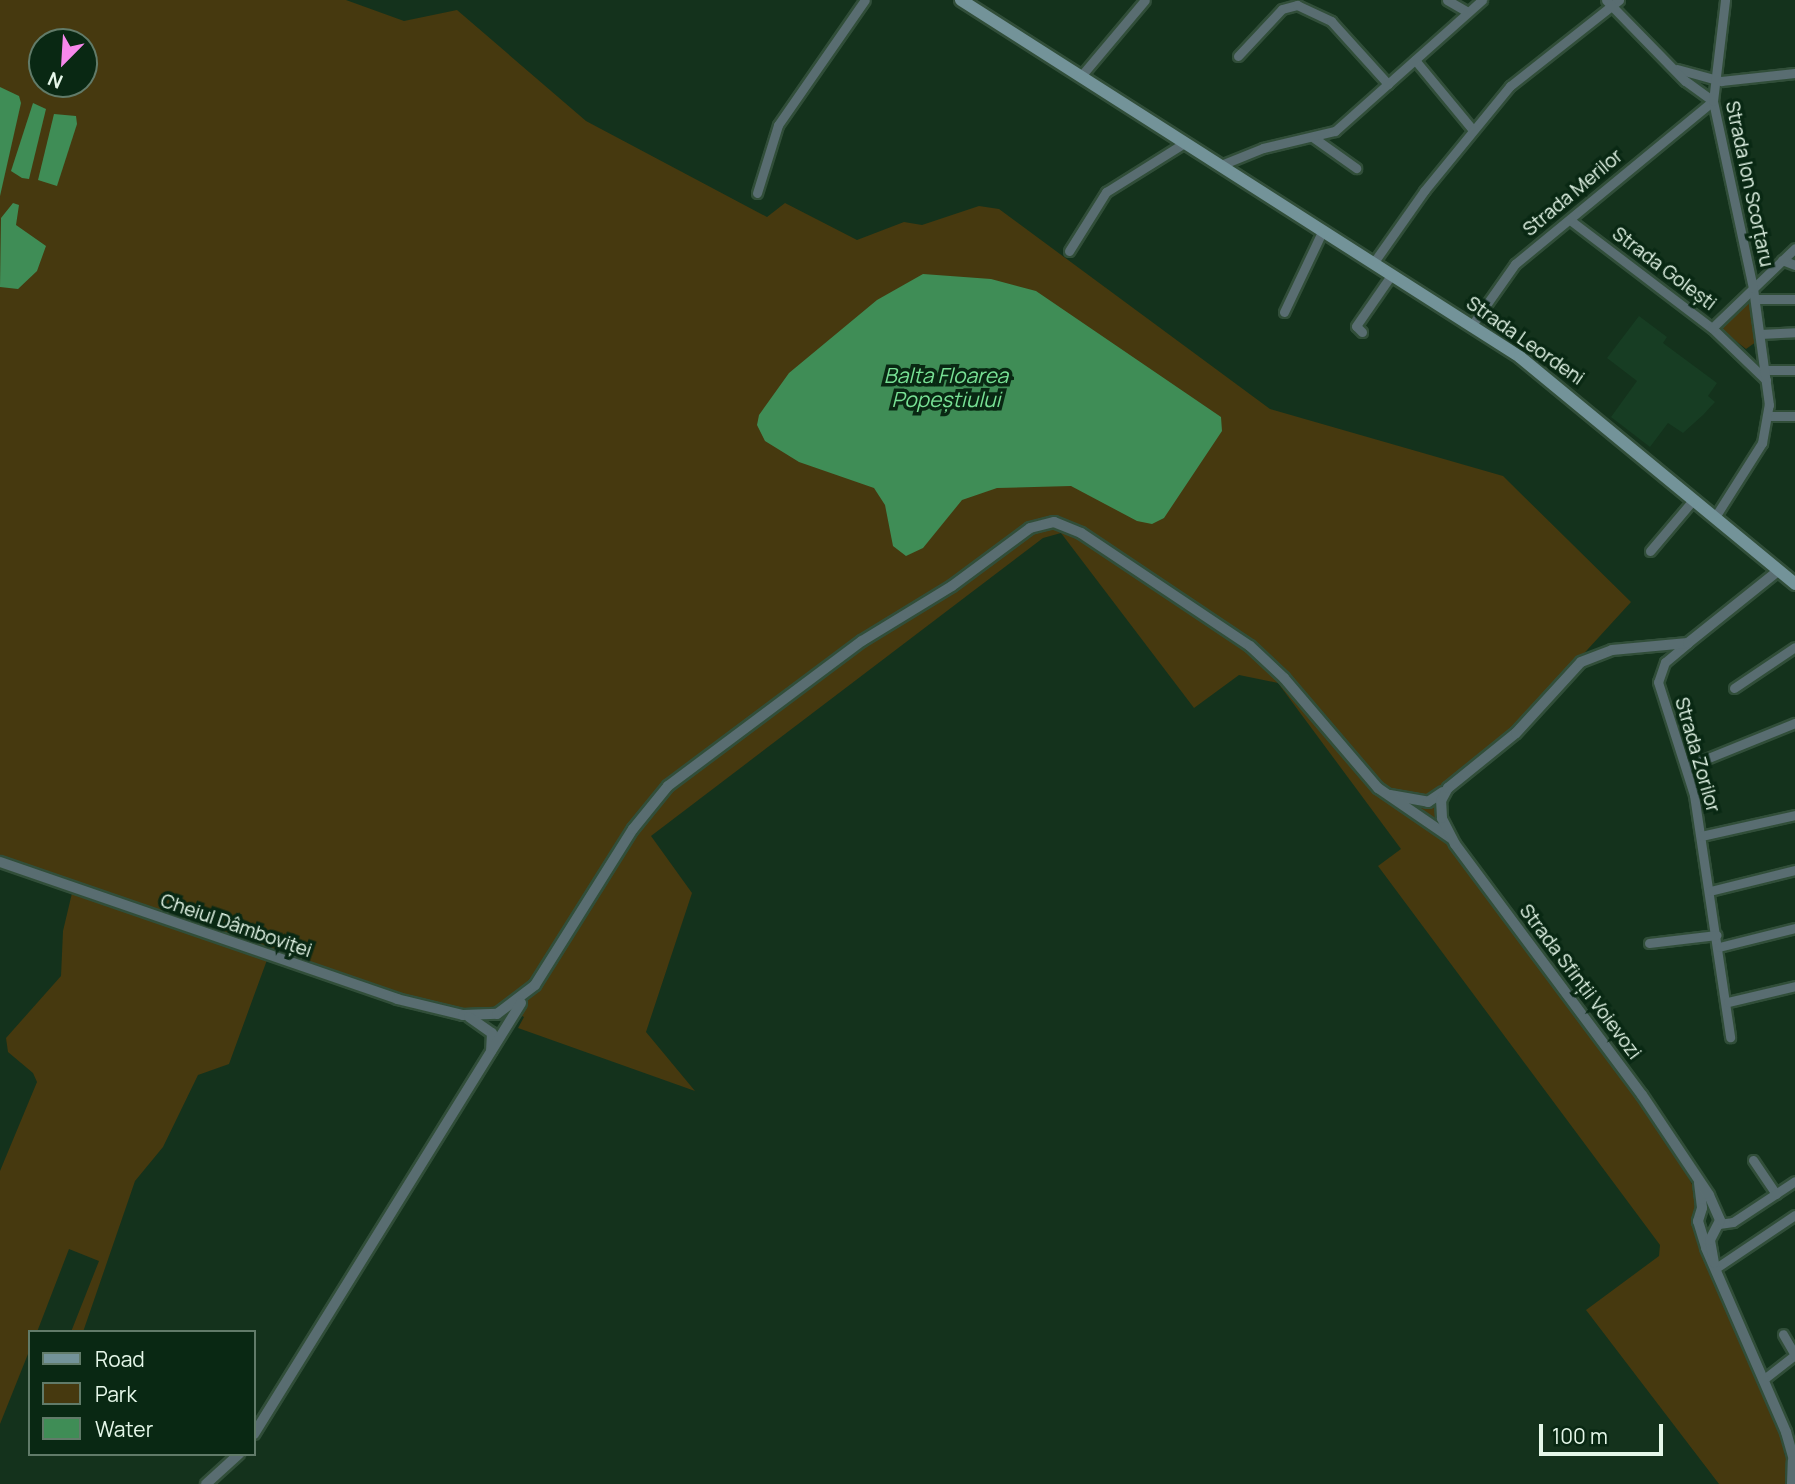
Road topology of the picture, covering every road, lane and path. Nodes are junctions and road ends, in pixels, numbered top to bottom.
1 (865, 0) edge
2 (961, 0) edge
3 (1145, 0) edge
4 (1447, 0) edge
5 (1482, 0) edge
6 (1724, 0) edge
7 (1612, 2) edge
8 (1298, 3) edge
9 (1468, 12) junction
10 (1238, 56) dead end
11 (1415, 60) junction
12 (1670, 66) junction
13 (1795, 73) edge
14 (1081, 76) junction
15 (1713, 81) junction
16 (1388, 84) junction
17 (1713, 101) junction
18 (1473, 130) junction
19 (1314, 138) junction
20 (1186, 142) junction
21 (1221, 165) junction
22 (1356, 168) dead end
23 (757, 193) dead end
24 (1570, 220) junction
25 (1322, 230) junction
26 (1795, 248) edge
27 (1069, 251) dead end
28 (1782, 260) junction
29 (1374, 262) junction
30 (1795, 265) edge
31 (1392, 274) junction
32 (1753, 288) junction
33 (1755, 299) junction
34 (1795, 299) edge
35 (1284, 312) dead end
36 (1472, 325) junction
37 (1712, 328) junction
38 (1362, 332) dead end
39 (1795, 332) edge
40 (1760, 334) junction
41 (1765, 370) junction
42 (1795, 370) edge
43 (1767, 382) junction
44 (1769, 416) junction
45 (1795, 416) edge
46 (1694, 499) junction
47 (1715, 517) junction
48 (1650, 551) dead end
49 (1778, 571) junction
50 (1795, 583) edge
51 (1688, 643) junction
52 (1795, 647) edge
53 (1734, 688) dead end
54 (1795, 723) edge
55 (1686, 766) junction
56 (1448, 788) junction
57 (1384, 793) junction
58 (1429, 801) junction
59 (1441, 812) junction
60 (1795, 816) edge
61 (1427, 822) junction
62 (1701, 836) junction
63 (1451, 838) junction
64 (0, 862) edge
65 (1795, 870) edge
66 (1710, 891) junction
67 (1795, 928) edge
68 (1717, 934) junction
69 (1649, 943) dead end
70 (1719, 947) junction
71 (1795, 986) edge
72 (524, 998) junction
73 (1728, 1002) junction
74 (494, 1014) junction
75 (463, 1015) junction
76 (506, 1029) junction
77 (490, 1031) junction
78 (1730, 1037) dead end
79 (488, 1060) junction
80 (1753, 1160) dead end
81 (1694, 1171) junction
82 (1795, 1181) edge
83 (1776, 1194) junction
84 (1702, 1212) junction
85 (1795, 1215) edge
86 (1717, 1222) junction
87 (1700, 1227) junction
88 (1715, 1265) junction
89 (1783, 1334) dead end
90 (1795, 1356) edge
91 (1764, 1379) junction
92 (256, 1431) edge
93 (1792, 1448) edge
94 (237, 1456) edge
95 (1792, 1482) edge
96 (206, 1484) edge

1 - 23 street
2 - 14 main road, Strada Leordeni
3 - 14 street
4 - 9 street
5 - 9 street
6 - 15 street, Strada Ion Scorțaru
7 - 12 street
7 - 18 street
8 - 10 street
8 - 16 street
9 - 11 street
11 - 16 street
11 - 18 street
12 - 15 street
12 - 17 street
13 - 15 street
14 - 20 main road, Strada Leordeni
15 - 17 street, Strada Ion Scorțaru
16 - 19 street
17 - 24 street, Strada Merilor
17 - 32 street, Strada Ion Scorțaru
18 - 29 street
19 - 21 street
19 - 22 street
20 - 21 main road, Strada Leordeni
20 - 27 street
21 - 25 main road, Strada Leordeni
24 - 36 street, Strada Merilor
24 - 37 street, Strada Golești
25 - 29 main road, Strada Leordeni
25 - 35 street
26 - 28 street, Strada Golești
28 - 30 street
28 - 32 street, Strada Golești
29 - 31 main road, Strada Leordeni
31 - 36 main road, Strada Leordeni
31 - 38 street
32 - 33 street, Strada Ion Scorțaru
32 - 37 street, Strada Golești
33 - 34 street
33 - 40 street, Strada Ion Scorțaru
36 - 46 main road, Strada Leordeni
37 - 43 street
39 - 40 street
40 - 41 street, Strada Ion Scorțaru
41 - 42 street
41 - 43 street, Strada Ion Scorțaru
43 - 44 street, Strada Ion Scorțaru
44 - 45 street
44 - 47 street, Strada Ion Scorțaru
46 - 47 main road, Strada Leordeni
46 - 48 street
47 - 49 main road, Strada Leordeni
49 - 50 main road, Strada Leordeni
49 - 51 street, Strada Zorilor
51 - 55 street, Strada Zorilor
51 - 56 street
52 - 53 street
54 - 55 street
55 - 62 street, Strada Zorilor
56 - 58 street
56 - 59 street
57 - 58 street
57 - 61 street
57 - 72 street
58 - 59 street
58 - 61 street
59 - 61 street
59 - 63 street, Strada Sfinții Voievozi
60 - 62 street
61 - 63 street
62 - 66 street, Strada Zorilor
63 - 81 street, Strada Sfinții Voievozi
64 - 75 street, Cheiul Dâmboviței
65 - 66 street
66 - 68 street, Strada Zorilor
67 - 70 street
68 - 69 street
68 - 70 street, Strada Zorilor
70 - 73 street, Strada Zorilor
71 - 73 street
72 - 74 street
72 - 76 street
73 - 78 street, Strada Zorilor
74 - 75 street
74 - 76 street
74 - 77 street
75 - 77 street
76 - 77 street
76 - 79 street
77 - 79 street
79 - 92 street
80 - 83 street
81 - 84 street, Strada Sfinții Voievozi
81 - 86 street, Strada Sfinții Voievozi
82 - 83 street
83 - 86 street
84 - 86 street
84 - 87 street, Strada Sfinții Voievozi
85 - 88 street
86 - 87 street
86 - 88 street
87 - 88 street
88 - 91 street
89 - 90 street
90 - 91 street
91 - 93 street
93 - 95 street
94 - 96 street

